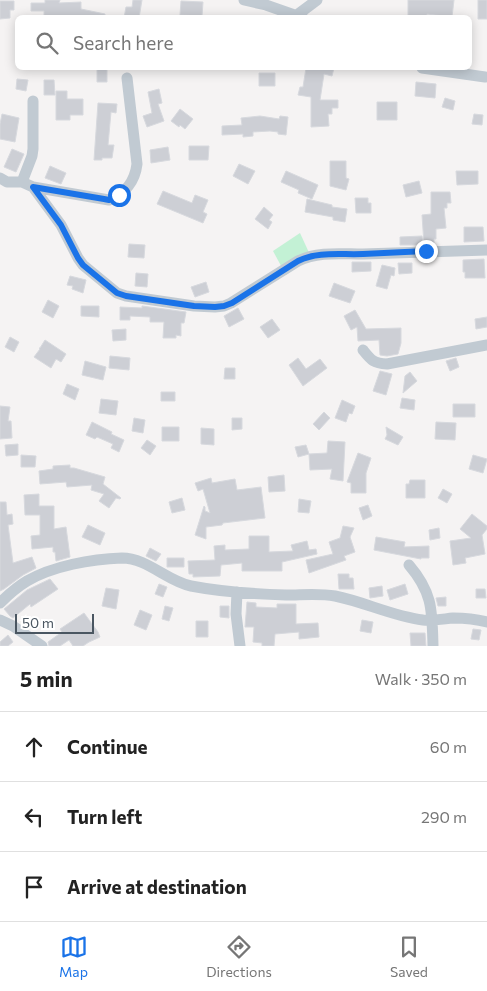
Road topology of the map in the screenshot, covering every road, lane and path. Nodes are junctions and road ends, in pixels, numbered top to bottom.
1 (244, 0) edge
2 (317, 0) edge
3 (297, 15) edge
4 (301, 15) edge
5 (438, 70) edge
6 (485, 76) dead end
7 (127, 78) dead end
8 (33, 102) dead end
9 (0, 178) edge
10 (22, 182) junction
11 (33, 187) junction
12 (487, 250) edge
13 (487, 345) edge
14 (362, 350) dead end
15 (408, 565) dead end
16 (236, 592) junction
17 (0, 603) edge
18 (0, 620) edge
19 (433, 620) junction
20 (487, 622) edge
21 (42, 646) edge
22 (240, 646) edge
23 (433, 646) edge

1 - 3 street
2 - 4 street
5 - 6 street
7 - 11 street
8 - 10 street
9 - 10 street
10 - 11 street
11 - 12 street
13 - 14 street
15 - 19 street
16 - 17 street
16 - 19 street
16 - 22 street
18 - 21 street
19 - 20 street
19 - 23 street

